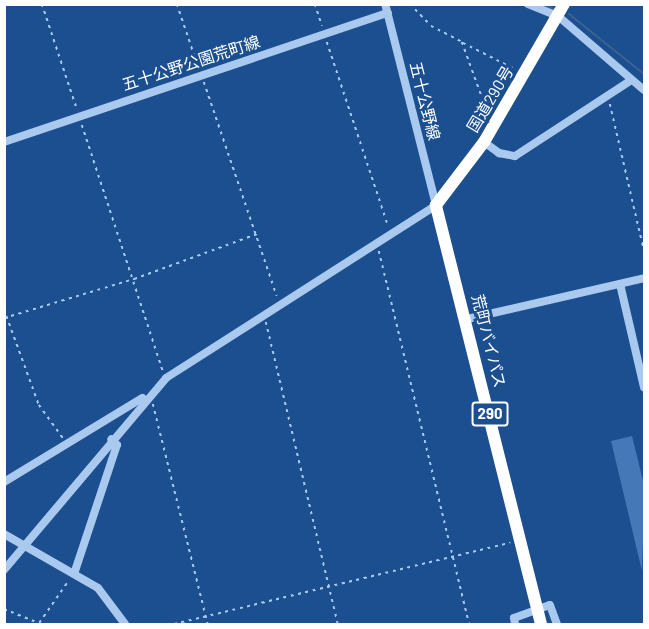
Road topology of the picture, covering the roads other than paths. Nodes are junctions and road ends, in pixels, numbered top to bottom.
1 (528, 4) edge
2 (564, 4) edge
3 (386, 9) edge
4 (558, 16) junction
5 (630, 81) junction
6 (645, 90) edge
7 (4, 142) edge
8 (484, 142) junction
9 (436, 205) junction
10 (645, 278) edge
11 (620, 284) junction
12 (467, 319) junction
13 (645, 387) edge
14 (149, 393) junction
15 (111, 439) junction
16 (4, 482) edge
17 (4, 534) edge
18 (25, 545) junction
19 (4, 570) edge
20 (75, 571) junction
21 (537, 608) junction
22 (124, 624) edge
23 (515, 624) edge
24 (541, 624) edge
25 (557, 624) edge

1 - 4 street
2 - 4 highway, 国道290号
3 - 7 street, 五十公野公園荒町線
3 - 9 street, 五十公野線
4 - 5 street
4 - 8 highway, 国道290号
5 - 6 street
5 - 8 street
8 - 9 highway, 国道290号
9 - 12 highway, 荒町バイパス / 290
9 - 14 street
10 - 11 street
11 - 12 street
11 - 13 street
12 - 21 highway, 荒町バイパス / 290
14 - 15 street
14 - 16 street
15 - 18 street
15 - 20 street
17 - 18 street
18 - 19 street
18 - 20 street
20 - 22 street
21 - 23 street
21 - 24 highway, 荒町バイパス / 290
21 - 25 street

